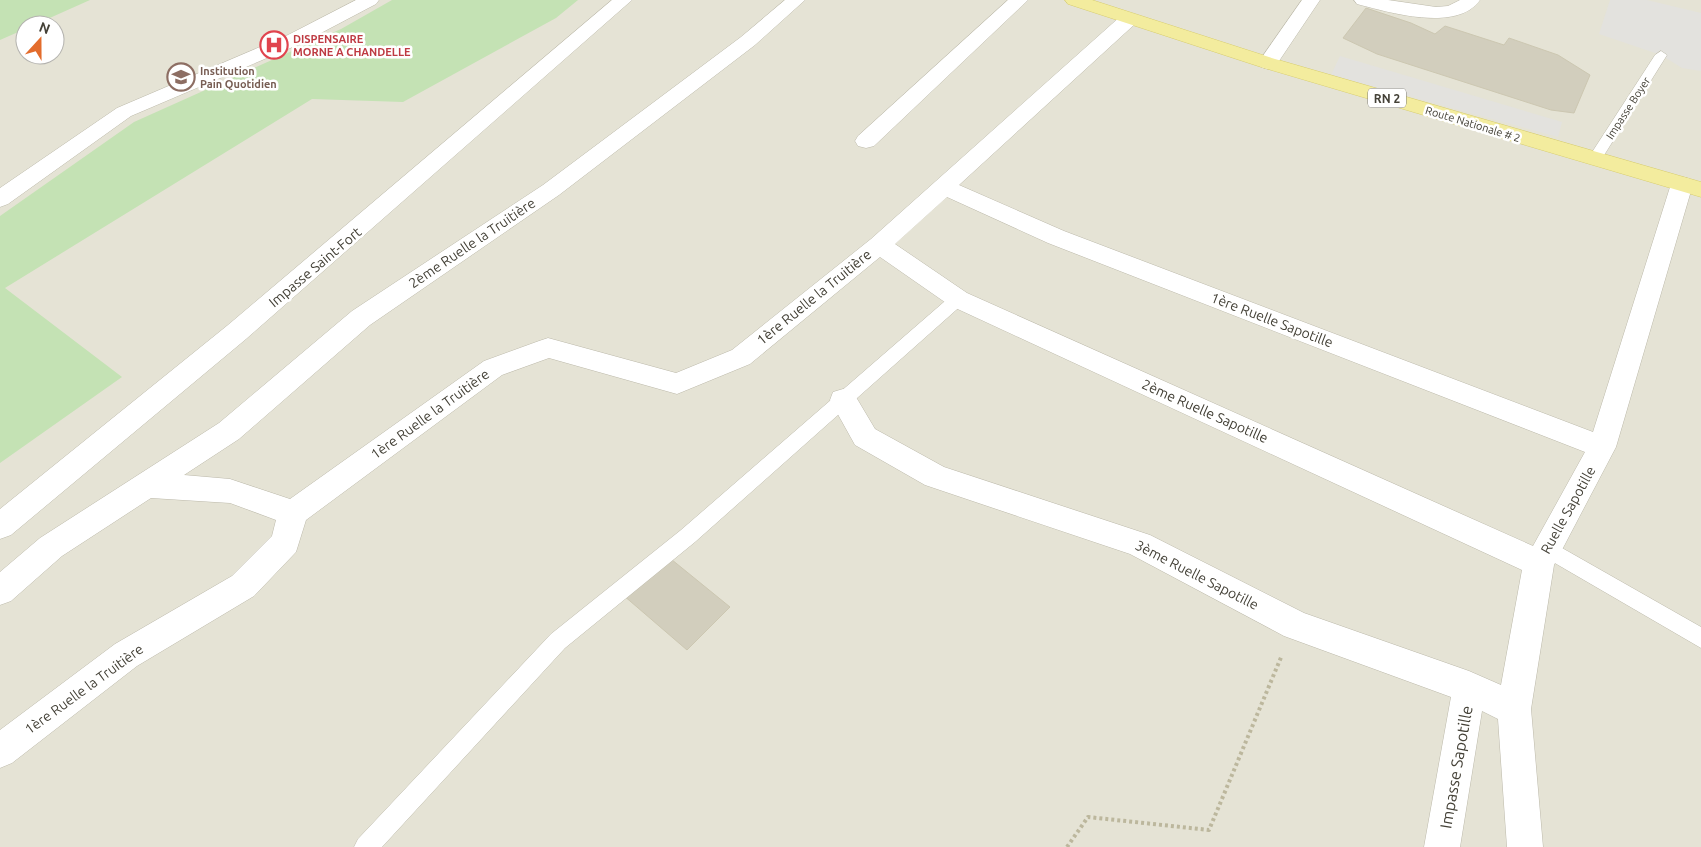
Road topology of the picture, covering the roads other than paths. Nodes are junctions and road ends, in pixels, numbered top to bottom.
1 (370, 0) edge
2 (623, 0) edge
3 (796, 0) edge
4 (1019, 0) edge
5 (1074, 0) edge
6 (1311, 0) edge
7 (1363, 0) edge
8 (1471, 0) edge
9 (1129, 20) junction
10 (1661, 55) dead end
11 (1268, 63) junction
12 (866, 141) dead end
13 (1594, 160) junction
14 (945, 186) junction
15 (1691, 187) edge
16 (0, 199) edge
17 (879, 245) junction
18 (958, 299) junction
19 (843, 400) junction
20 (1602, 447) junction
21 (147, 485) junction
22 (294, 513) junction
23 (0, 526) edge
24 (1544, 556) junction
25 (0, 591) edge
26 (1701, 638) edge
27 (1469, 687) junction
28 (1514, 709) junction
29 (0, 751) edge
30 (366, 847) edge
31 (1442, 847) edge
32 (1525, 847) edge

1 - 16 street
2 - 23 street, Impasse Saint-Fort
3 - 21 street, 2ème Ruelle la Truitière
4 - 12 street
5 - 9 main road, Route Nationale # 2 / RN 2
6 - 11 street
7 - 8 street
9 - 11 main road, Route Nationale # 2 / RN 2
9 - 14 street, 1ère Ruelle la Truitière
10 - 13 lane, Impasse Boyer
11 - 13 main road, Route Nationale # 2 / RN 2
13 - 15 main road, Route Nationale # 2 / RN 2
14 - 17 street, 1ère Ruelle la Truitière
14 - 20 street, 1ère Ruelle Sapotille
15 - 20 street, Ruelle Sapotille
17 - 18 street, 2ème Ruelle Sapotille
17 - 22 street, 1ère Ruelle la Truitière
18 - 19 lane
18 - 24 street, 2ème Ruelle Sapotille
19 - 27 street, 3ème Ruelle Sapotille
19 - 30 lane
20 - 24 street, Ruelle Sapotille
21 - 22 street
21 - 25 street, 2ème Ruelle la Truitière
22 - 29 street, 1ère Ruelle la Truitière
24 - 26 lane
24 - 28 street, Ruelle Sapotille
27 - 28 street, 3ème Ruelle Sapotille
27 - 31 street, Impasse Sapotille
28 - 32 street, Ruelle Sapotille

